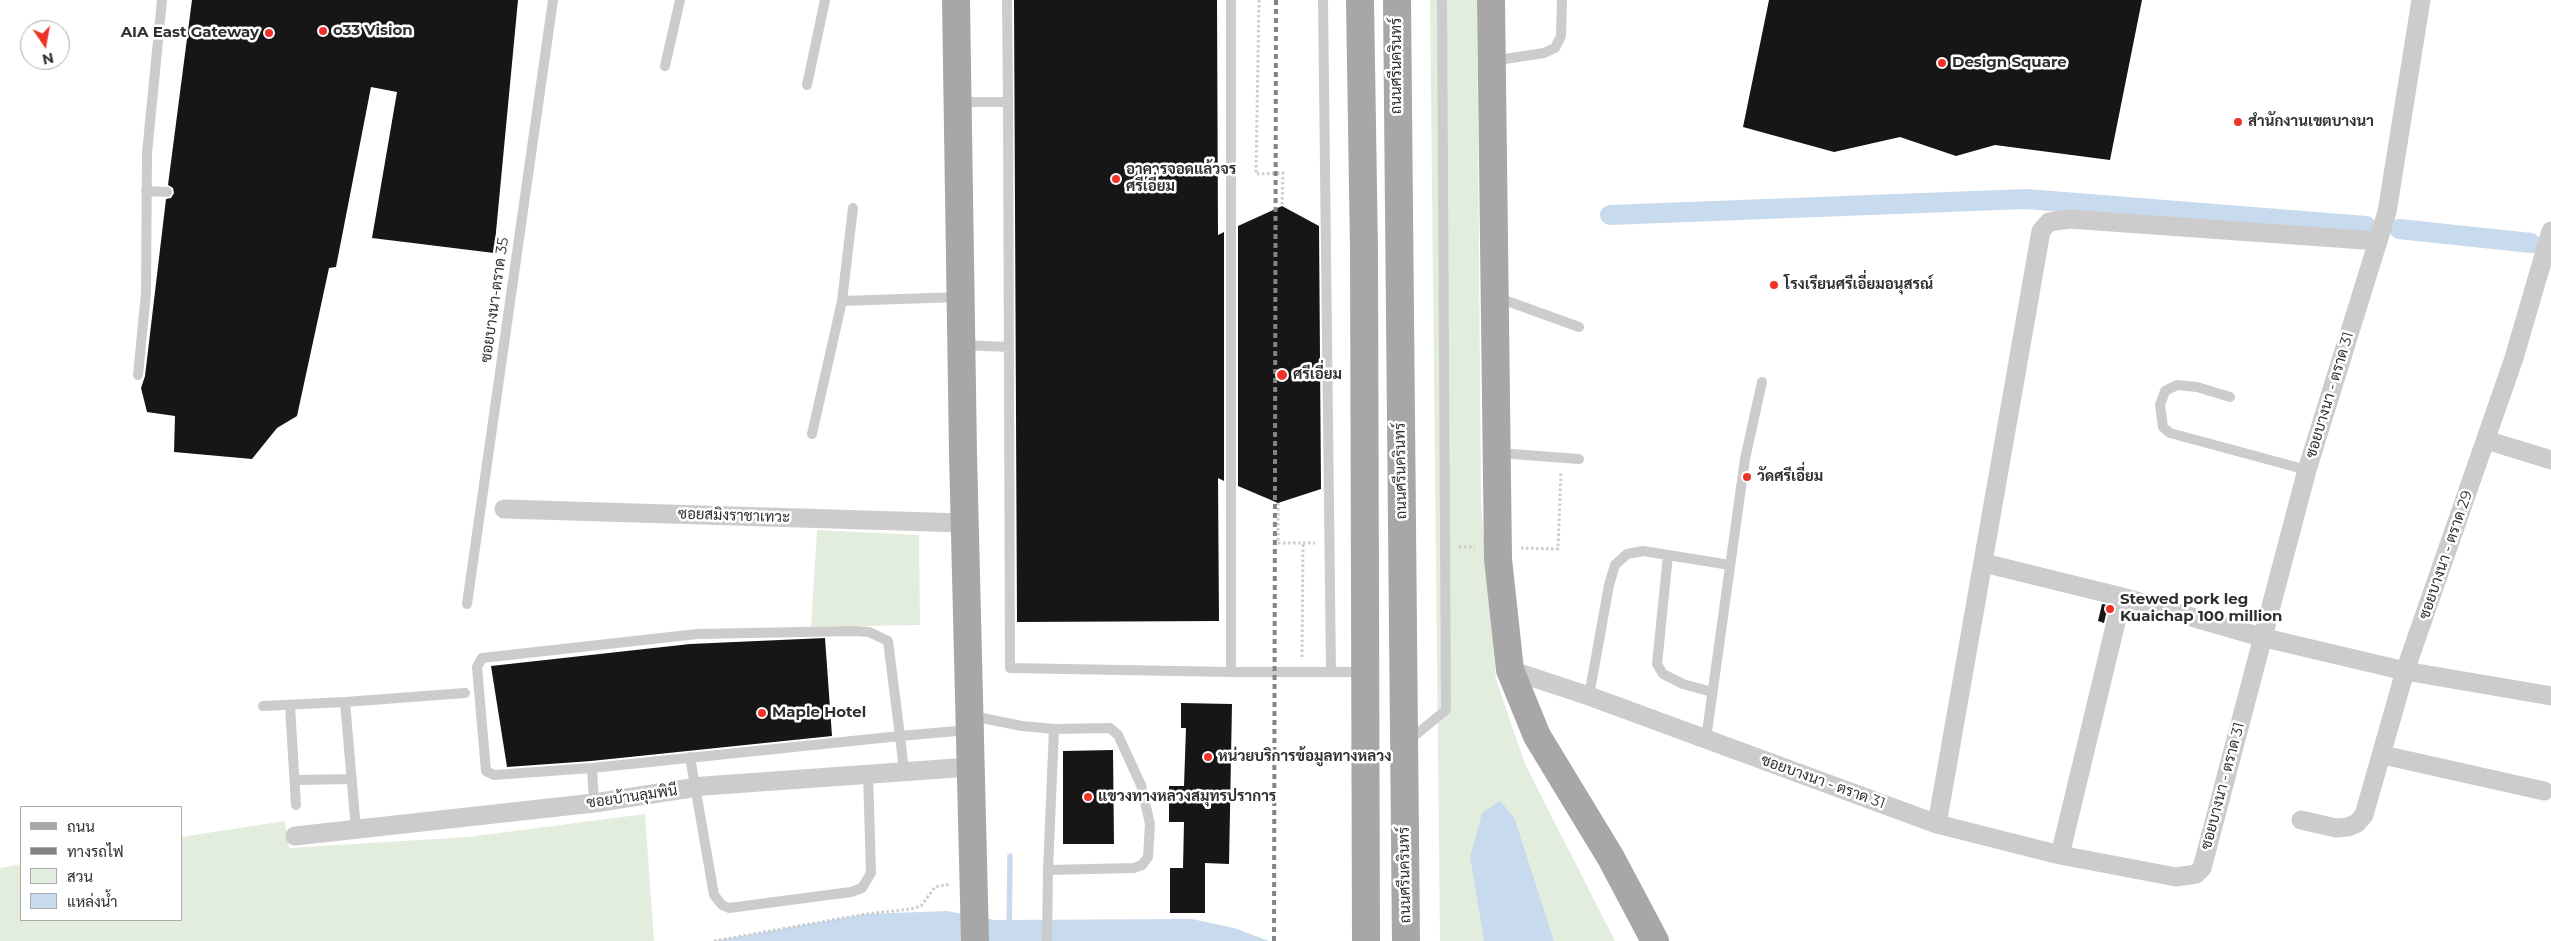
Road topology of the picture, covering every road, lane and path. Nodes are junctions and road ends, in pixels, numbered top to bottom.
1 (162, 0) edge
2 (553, 0) edge
3 (680, 0) edge
4 (825, 0) edge
5 (956, 0) edge
6 (1007, 0) edge
7 (1231, 0) edge
8 (1259, 0) edge
9 (1323, 0) edge
10 (1360, 0) edge
11 (1397, 0) edge
12 (1442, 0) edge
13 (1491, 0) edge
14 (1562, 0) edge
15 (2421, 0) edge
16 (1492, 61) junction
17 (664, 66) dead end
18 (807, 85) dead end
19 (957, 102) junction
20 (1008, 102) junction
21 (146, 191) junction
22 (167, 192) dead end
23 (1282, 206) dead end
24 (853, 208) dead end
25 (2551, 231) edge
26 (2378, 241) junction
27 (961, 297) junction
28 (1495, 297) junction
29 (842, 301) junction
30 (1579, 327) dead end
31 (961, 345) junction
32 (1009, 347) junction
33 (138, 376) dead end
34 (1762, 382) dead end
35 (2230, 397) dead end
36 (812, 434) dead end
37 (2486, 440) junction
38 (1497, 453) junction
39 (1562, 458) junction
40 (1579, 459) dead end
41 (2551, 460) edge
42 (2307, 470) junction
43 (504, 509) dead end
44 (964, 523) junction
45 (1303, 543) dead end
46 (1558, 549) dead end
47 (1668, 555) junction
48 (1984, 563) junction
49 (1730, 565) junction
50 (2122, 597) junction
51 (467, 604) dead end
52 (2261, 637) junction
53 (1510, 670) junction
54 (1231, 672) junction
55 (1302, 672) junction
56 (1332, 672) junction
57 (1366, 672) junction
58 (2405, 672) junction
59 (1712, 692) junction
60 (465, 693) dead end
61 (1588, 696) junction
62 (2551, 696) edge
63 (344, 702) junction
64 (263, 706) dead end
65 (290, 706) junction
66 (969, 723) junction
67 (1054, 729) junction
68 (900, 736) junction
69 (1706, 739) junction
70 (1404, 744) junction
71 (2383, 755) junction
72 (690, 757) junction
73 (970, 767) junction
74 (592, 768) junction
75 (904, 771) junction
76 (868, 774) junction
77 (352, 779) junction
78 (296, 780) junction
79 (697, 787) junction
80 (2544, 791) dead end
81 (594, 803) junction
82 (296, 805) dead end
83 (2301, 820) dead end
84 (1937, 824) junction
85 (356, 830) junction
86 (295, 836) dead end
87 (2060, 854) junction
88 (1048, 870) junction
89 (974, 893) junction
90 (714, 941) edge
91 (975, 941) edge
92 (1047, 941) edge
93 (1366, 941) edge
94 (1406, 941) edge
95 (1655, 941) edge

1 - 21 lane
2 - 51 lane, ซอยบางนา-ตราด 35
3 - 17 lane
4 - 18 lane
5 - 19 main road
6 - 20 lane
7 - 54 lane
8 - 23 path
9 - 56 lane
10 - 57 main road
11 - 70 main road, ถนนศรีนครินทร์
12 - 70 lane
13 - 16 main road
14 - 16 lane
15 - 26 street, ซอยบางนา - ตราด 31
16 - 28 main road
19 - 20 lane
19 - 27 main road
20 - 32 lane
21 - 22 lane
21 - 33 lane
24 - 29 lane
25 - 37 street, ซอยบางนา - ตราด 29
26 - 42 street, ซอยบางนา - ตราด 31
26 - 48 street
27 - 29 lane
27 - 31 main road
28 - 30 lane
28 - 38 main road
29 - 36 lane
31 - 32 lane
31 - 44 main road
32 - 54 lane
34 - 49 lane
35 - 42 lane
37 - 41 street
37 - 58 street, ซอยบางนา - ตราด 29
38 - 39 lane
38 - 53 main road
39 - 40 lane
39 - 46 path
42 - 52 street, ซอยบางนา - ตราด 31
43 - 44 street, ซอยสมิงราชาเทวะ
44 - 66 main road
45 - 55 path
47 - 49 lane
47 - 59 lane
47 - 61 lane
48 - 50 street
48 - 84 street
49 - 59 lane
50 - 52 street
50 - 87 street
52 - 58 street
52 - 87 street, ซอยบางนา - ตราด 31
53 - 61 street, ซอยบางนา - ตราด 31
53 - 95 main road
54 - 55 lane
55 - 56 lane
56 - 57 lane
57 - 93 main road
58 - 62 street
58 - 71 street, ซอยบางนา - ตราด 29
59 - 69 lane
60 - 63 lane
61 - 69 street, ซอยบางนา - ตราด 31
63 - 65 lane
63 - 77 lane
64 - 65 lane
65 - 78 lane
66 - 67 lane
66 - 68 lane
66 - 73 main road
67 - 88 lane
67 - 88 lane
68 - 72 lane
68 - 74 lane
68 - 75 lane
69 - 84 street, ซอยบางนา - ตราด 31
70 - 94 main road, ถนนศรีนครินทร์
71 - 80 street
71 - 83 street, ซอยบางนา - ตราด 29
72 - 74 lane
72 - 79 lane
73 - 75 street, ซอยบ้านลุมพินี
73 - 89 main road
74 - 81 lane
75 - 76 street, ซอยบ้านลุมพินี
76 - 79 street, ซอยบ้านลุมพินี
76 - 79 lane
77 - 78 lane
77 - 85 lane
78 - 82 lane
79 - 81 street, ซอยบ้านลุมพินี
81 - 85 street, ซอยบ้านลุมพินี
84 - 87 street, ซอยบางนา - ตราด 31
85 - 86 street, ซอยบ้านลุมพินี
88 - 92 lane
89 - 90 path
89 - 91 main road

